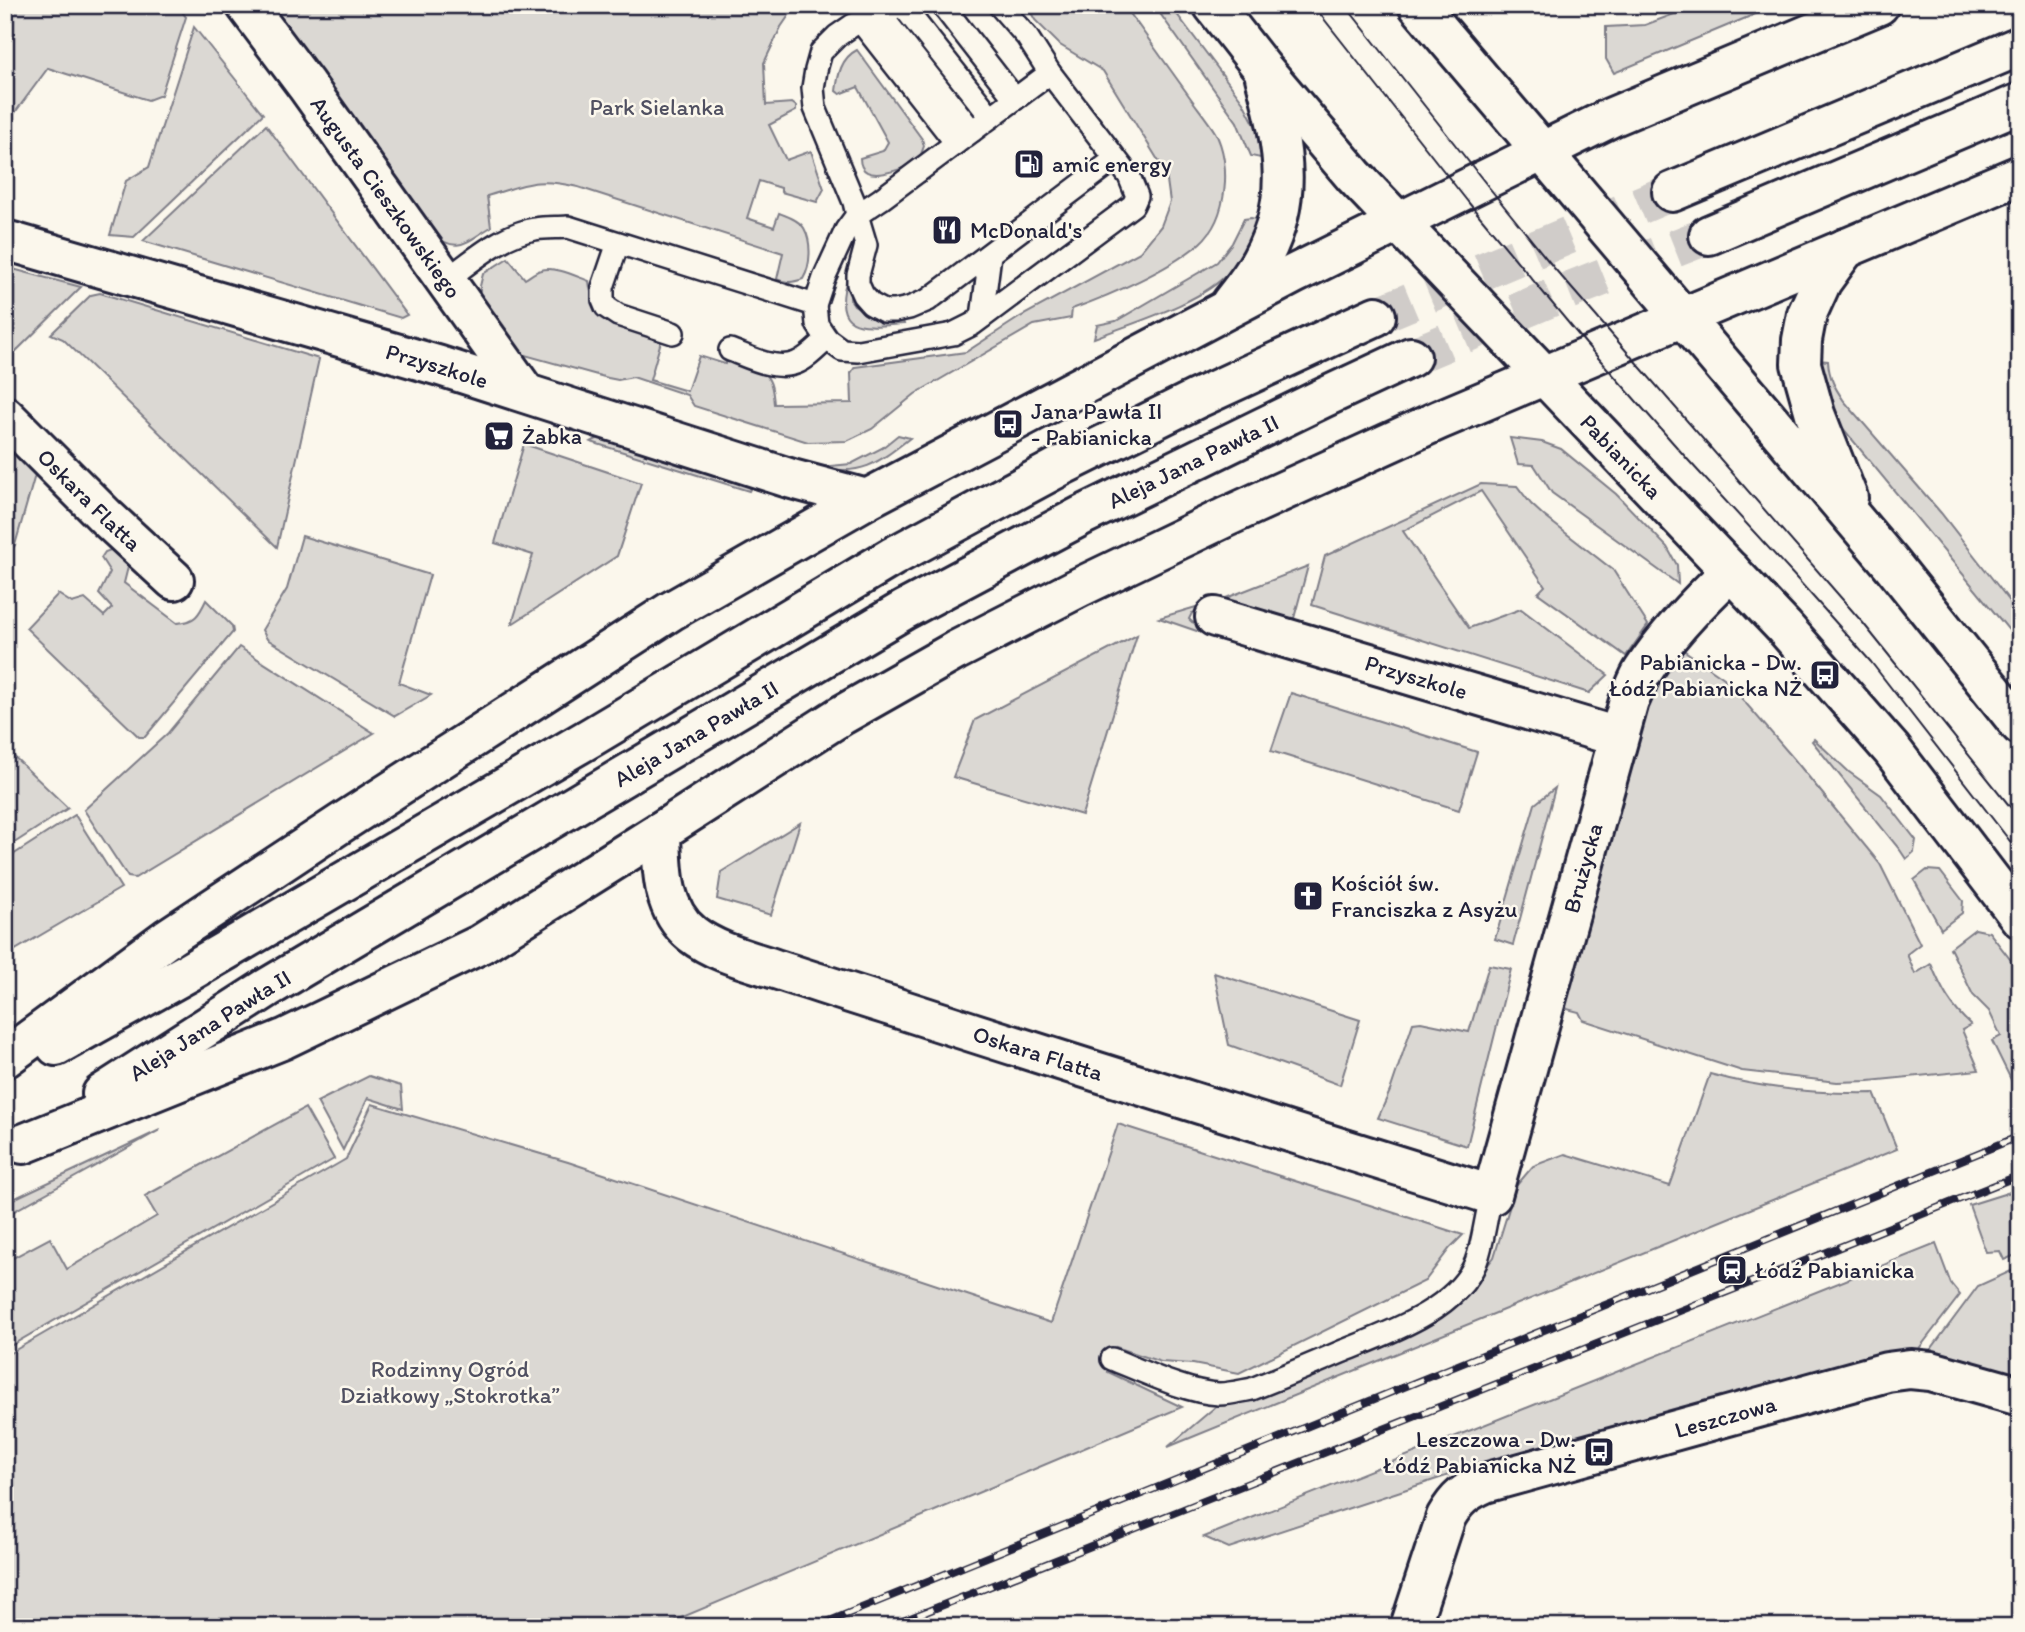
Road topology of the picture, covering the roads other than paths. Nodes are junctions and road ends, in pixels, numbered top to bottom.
1 (246, 5) edge
2 (942, 5) edge
3 (999, 5) edge
4 (1213, 5) edge
5 (1418, 5) edge
6 (1879, 5) edge
7 (870, 18) junction
8 (2020, 46) edge
9 (1263, 69) junction
10 (1050, 73) junction
11 (1015, 99) junction
12 (2020, 103) edge
13 (991, 117) junction
14 (964, 137) junction
15 (1542, 151) junction
16 (1115, 159) junction
17 (2020, 175) edge
18 (1672, 192) tunnel mouth
19 (857, 215) junction
20 (1397, 223) junction
21 (1709, 235) tunnel mouth
22 (5, 240) edge
23 (618, 243) junction
24 (1846, 248) junction
25 (990, 255) junction
26 (446, 281) junction
27 (816, 304) junction
28 (1226, 309) junction
29 (1376, 316) tunnel mouth
30 (982, 317) junction
31 (1682, 317) junction
32 (673, 333) dead end
33 (827, 339) junction
34 (730, 350) dead end
35 (1411, 357) tunnel mouth
36 (1544, 376) junction
37 (525, 392) junction
38 (5, 416) edge
39 (867, 499) junction
40 (1859, 526) junction
41 (1731, 571) junction
42 (174, 580) dead end
43 (1215, 617) dead end
44 (2020, 725) edge
45 (1618, 737) junction
46 (662, 831) junction
47 (2020, 918) edge
48 (5, 1058) edge
49 (5, 1074) edge
50 (14, 1149) edge
51 (1492, 1195) junction
52 (1112, 1359) dead end
53 (2020, 1396) edge
54 (1409, 1627) edge

1 - 26 main road, Augusta Cieszkowskiego
2 - 11 lane
3 - 10 lane
4 - 9 main road, Pabianicka
5 - 15 main road
6 - 15 main road
7 - 13 lane
7 - 14 lane
7 - 19 lane
8 - 18 main road
9 - 20 main road, Pabianicka
9 - 28 main road
10 - 11 lane
10 - 16 lane
11 - 13 lane
12 - 21 main road
13 - 14 lane
14 - 19 lane
15 - 20 main road
15 - 31 main road
16 - 25 lane
16 - 30 lane
17 - 24 main road
19 - 25 lane
19 - 27 lane
20 - 28 main road
20 - 36 main road, Pabianicka
22 - 37 main road, Przyszkole
23 - 26 lane
23 - 27 lane
23 - 32 lane
24 - 31 main road
24 - 40 main road
25 - 30 lane
26 - 37 main road, Augusta Cieszkowskiego
27 - 33 lane
28 - 39 main road
29 - 49 main road
30 - 33 lane
31 - 36 main road
31 - 40 main road
33 - 34 lane
35 - 50 main road, Aleja Jana Pawła II
36 - 41 main road, Pabianicka
36 - 46 main road
37 - 39 main road, Przyszkole
38 - 42 main road, Oskara Flatta
39 - 48 main road
40 - 44 main road
41 - 45 main road, Brużycka
41 - 47 main road, Pabianicka
43 - 45 main road, Przyszkole
45 - 51 main road, Brużycka
46 - 50 main road
46 - 51 main road, Oskara Flatta
51 - 52 lane
53 - 54 main road, Leszczowa

